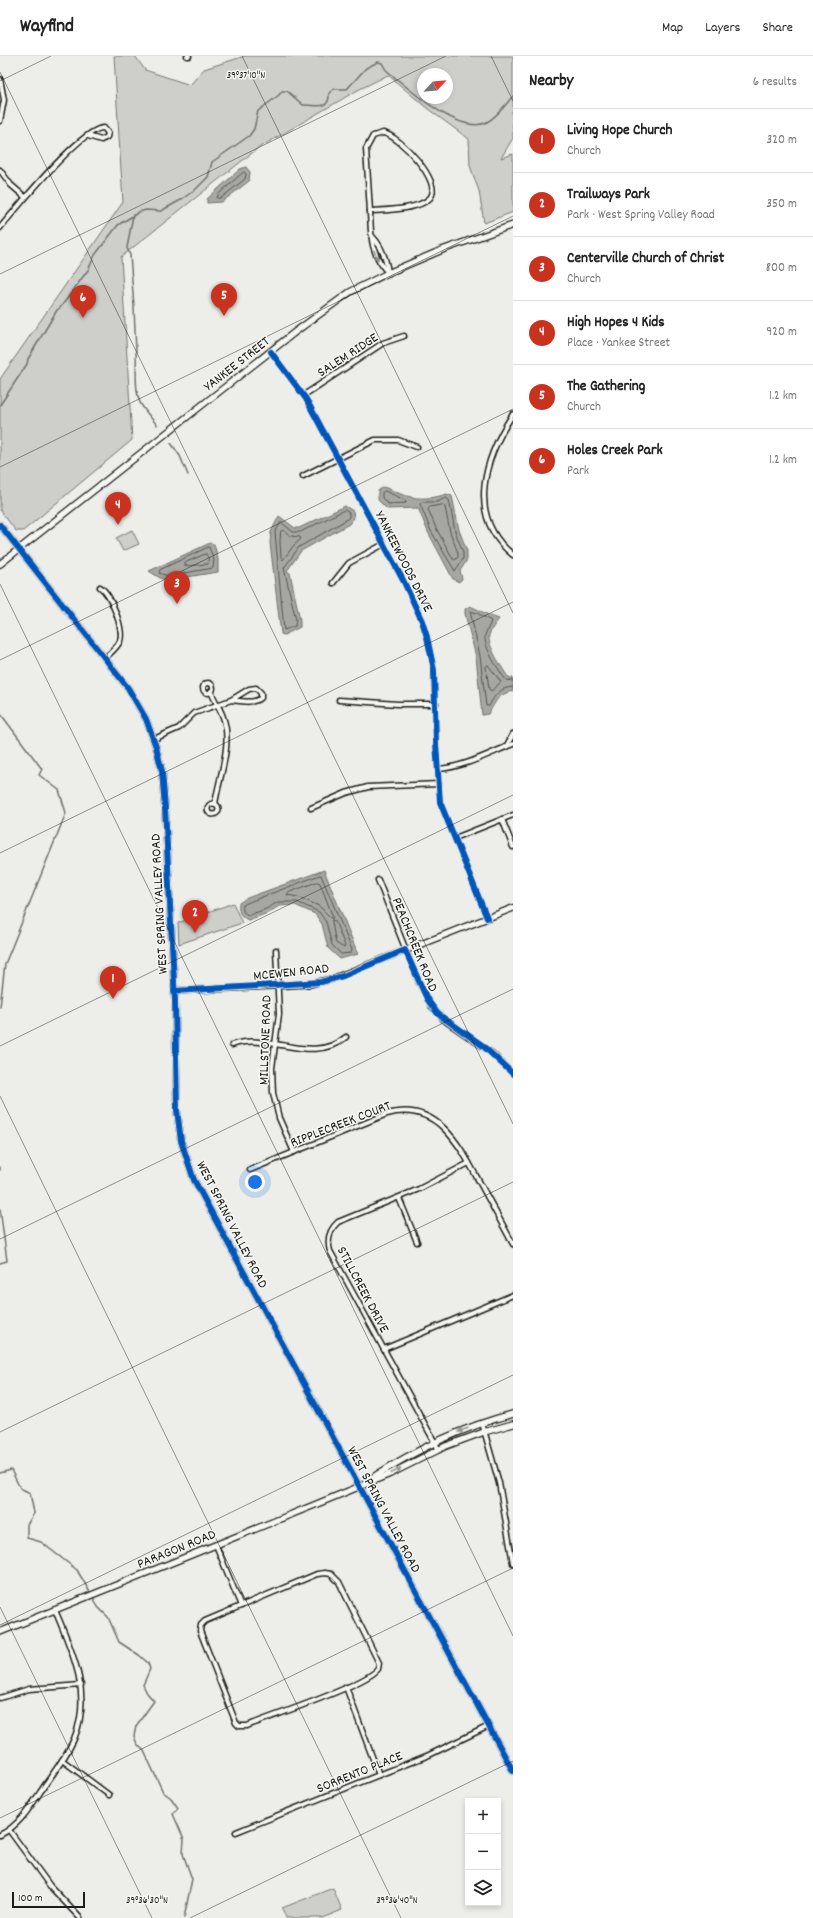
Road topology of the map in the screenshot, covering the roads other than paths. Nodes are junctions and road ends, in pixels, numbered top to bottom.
1 (0, 80) edge
2 (1, 84) edge
3 (0, 121) edge
4 (88, 136) junction
5 (0, 170) edge
6 (25, 197) junction
7 (370, 211) junction
8 (512, 227) edge
9 (0, 228) edge
10 (388, 272) junction
11 (404, 336) dead end
12 (270, 352) junction
13 (304, 395) junction
14 (513, 414) edge
15 (416, 447) dead end
16 (337, 458) junction
17 (303, 476) dead end
18 (0, 525) edge
19 (384, 544) junction
20 (20, 549) junction
21 (513, 555) edge
22 (0, 564) edge
23 (333, 583) dead end
24 (100, 587) dead end
25 (105, 658) junction
26 (211, 691) dead end
27 (231, 700) junction
28 (340, 700) dead end
29 (436, 704) junction
30 (216, 705) junction
31 (513, 734) edge
32 (154, 739) junction
33 (513, 744) edge
34 (506, 747) junction
35 (438, 768) junction
36 (439, 784) junction
37 (215, 804) dead end
38 (311, 808) dead end
39 (513, 815) edge
40 (502, 819) junction
41 (455, 838) junction
42 (513, 847) edge
43 (378, 880) dead end
44 (513, 908) edge
45 (487, 918) junction
46 (276, 950) dead end
47 (405, 950) junction
48 (277, 986) junction
49 (174, 991) junction
50 (346, 1037) dead end
51 (275, 1045) junction
52 (232, 1046) dead end
53 (513, 1074) edge
54 (294, 1152) junction
55 (469, 1163) junction
56 (250, 1170) dead end
57 (399, 1198) junction
58 (417, 1242) dead end
59 (513, 1244) edge
60 (513, 1295) edge
61 (384, 1349) junction
62 (513, 1414) edge
63 (482, 1423) junction
64 (513, 1424) edge
65 (484, 1432) junction
66 (435, 1442) junction
67 (438, 1450) junction
68 (360, 1486) junction
69 (216, 1545) junction
70 (513, 1563) edge
71 (241, 1606) junction
72 (55, 1610) junction
73 (0, 1632) edge
74 (81, 1685) junction
75 (346, 1688) junction
76 (0, 1698) edge
77 (489, 1726) junction
78 (62, 1760) junction
79 (513, 1771) edge
80 (379, 1775) junction
81 (110, 1795) dead end
82 (9, 1830) junction
83 (236, 1832) dead end
84 (0, 1835) edge
85 (80, 1918) edge

1 - 2 street
2 - 3 street
4 - 4 street
4 - 6 street
5 - 6 street
6 - 9 street
7 - 7 street
7 - 10 street
8 - 10 street, YANKEE STREET
10 - 12 street, YANKEE STREET
11 - 13 street, SALEM RIDGE
12 - 13 street, YANKEEWOODS DRIVE
12 - 20 street, YANKEE STREET
13 - 16 street, YANKEEWOODS DRIVE
14 - 21 street
15 - 16 street
16 - 17 street
16 - 19 street, YANKEEWOODS DRIVE
18 - 20 street, WEST SPRING VALLEY ROAD
19 - 23 street
19 - 29 street, YANKEEWOODS DRIVE
20 - 22 street, YANKEE STREET
20 - 25 street, WEST SPRING VALLEY ROAD
24 - 25 street
25 - 32 street, WEST SPRING VALLEY ROAD
26 - 30 street
27 - 27 street
27 - 30 street
28 - 29 street
29 - 35 street, YANKEEWOODS DRIVE
30 - 32 street
30 - 37 street
31 - 34 street
32 - 49 street, WEST SPRING VALLEY ROAD
33 - 34 street
34 - 35 street
35 - 36 street, YANKEEWOODS DRIVE
36 - 38 street
36 - 41 street, YANKEEWOODS DRIVE
39 - 40 street
40 - 41 street
40 - 42 street
41 - 45 street, YANKEEWOODS DRIVE
43 - 47 street, PEACHCREEK ROAD
44 - 45 street, MCEWEN ROAD
45 - 47 street, MCEWEN ROAD
46 - 48 street, MILLSTONE ROAD
47 - 48 street, MCEWEN ROAD
47 - 53 street, PEACHCREEK ROAD
48 - 49 street, MCEWEN ROAD
48 - 51 street, MILLSTONE ROAD
49 - 68 street, WEST SPRING VALLEY ROAD
50 - 51 street
51 - 52 street
51 - 54 street, MILLSTONE ROAD
54 - 55 street, RIPPLECREEK COURT
54 - 56 street, RIPPLECREEK COURT
55 - 57 street, STILLCREEK DRIVE
55 - 59 street, RIPPLECREEK COURT
57 - 58 street
57 - 61 street, STILLCREEK DRIVE
60 - 61 street
61 - 66 street, STILLCREEK DRIVE
62 - 63 street, PARAGON ROAD
63 - 65 street
63 -> 66 street, PARAGON ROAD
64 - 65 street, PARAGON ROAD
65 - 67 street, PARAGON ROAD
65 - 70 street
66 - 67 street, STILLCREEK DRIVE
66 - 68 street, PARAGON ROAD
68 -> 67 street, PARAGON ROAD
68 - 69 street, PARAGON ROAD
68 - 77 street, WEST SPRING VALLEY ROAD
69 - 71 street
69 - 72 street, PARAGON ROAD
71 - 75 street
71 - 75 street
72 - 73 street, PARAGON ROAD
72 - 74 street
74 - 76 street
74 - 78 street
75 - 80 street
77 - 79 street, WEST SPRING VALLEY ROAD
77 - 80 street, SORRENTO PLACE
78 - 81 street
78 - 82 street
80 - 83 street, SORRENTO PLACE
82 - 84 street
82 - 85 street

